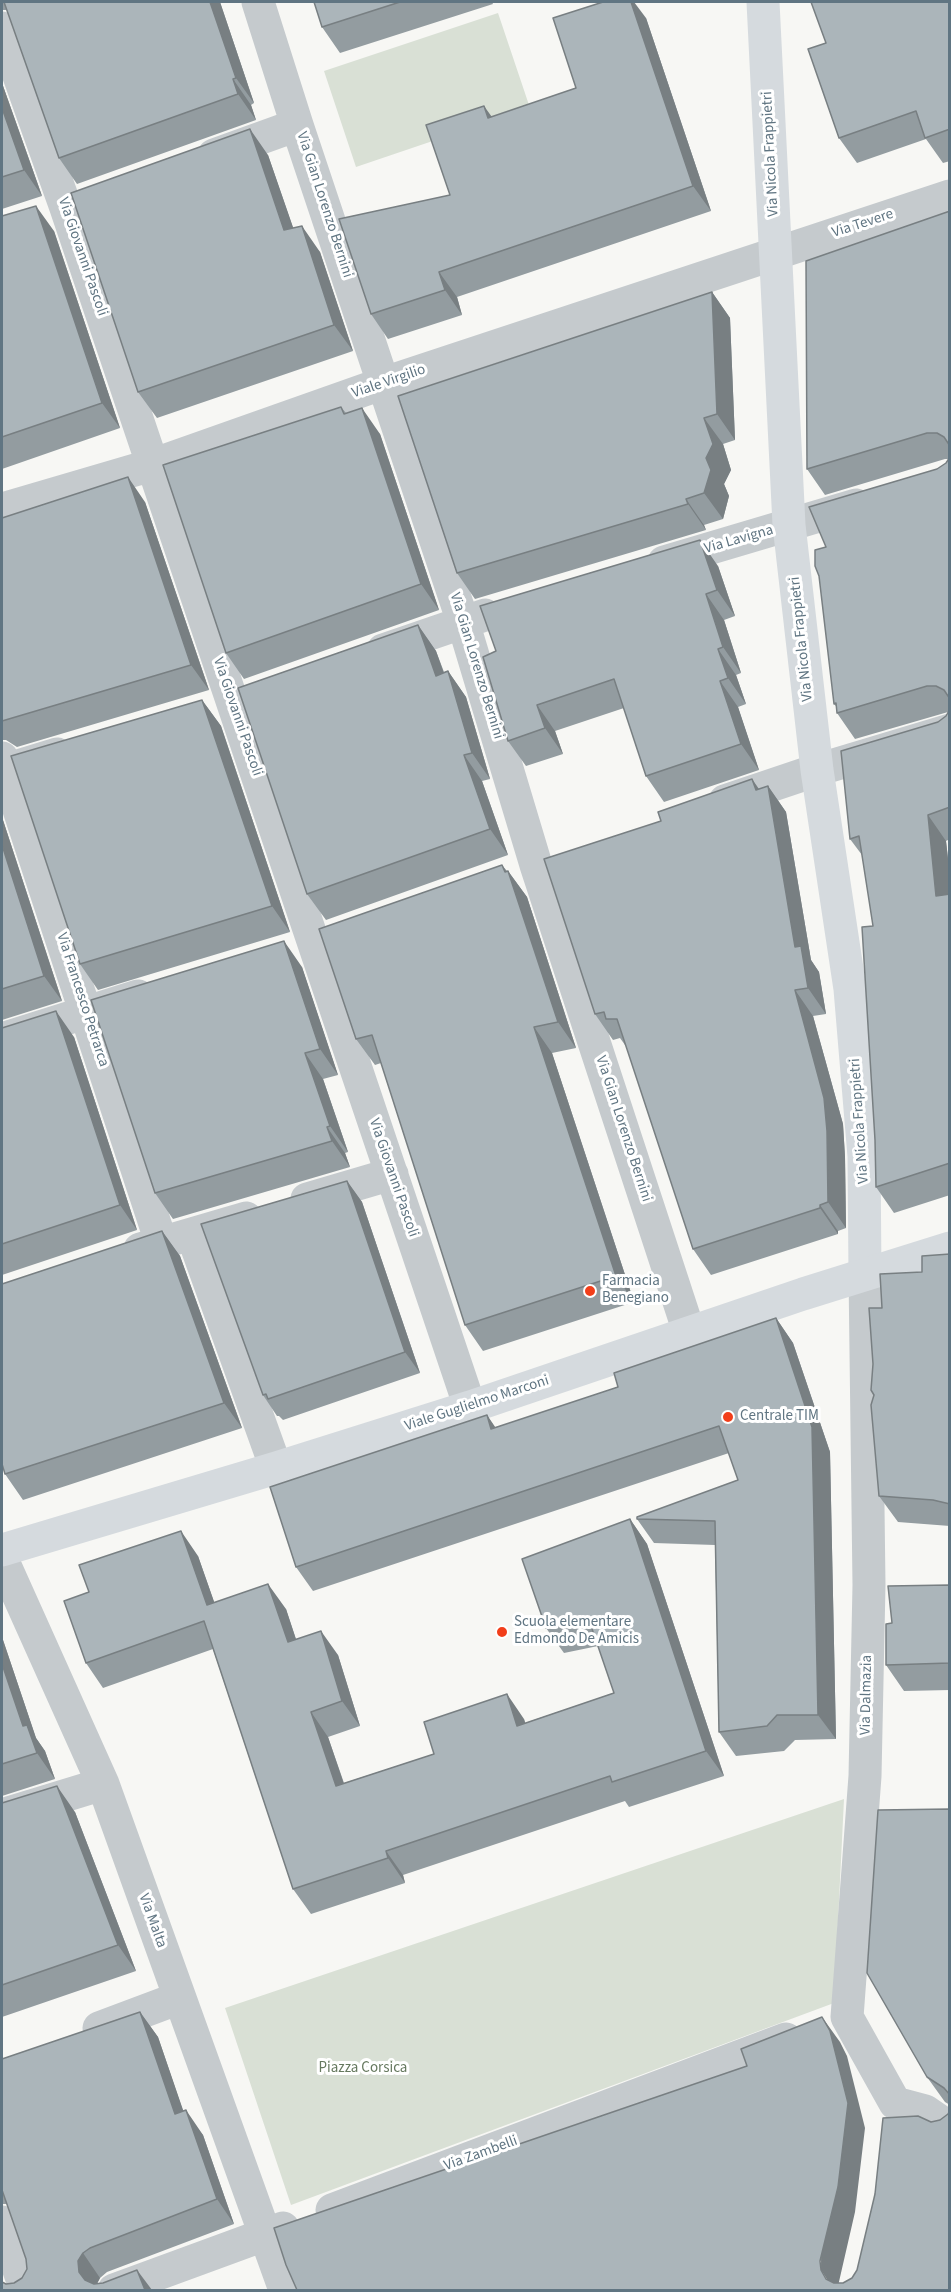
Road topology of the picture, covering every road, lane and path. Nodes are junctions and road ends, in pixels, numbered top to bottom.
1 (258, 2) edge
2 (763, 2) edge
3 (2, 28) edge
4 (297, 125) junction
5 (187, 165) edge
6 (99, 196) edge
7 (950, 196) edge
8 (66, 208) junction
9 (34, 218) edge
10 (776, 254) junction
11 (384, 383) junction
12 (152, 465) junction
13 (881, 497) edge
14 (2, 509) edge
15 (789, 525) junction
16 (632, 572) edge
17 (508, 608) edge
18 (463, 622) junction
19 (353, 660) edge
20 (265, 691) edge
21 (221, 706) junction
22 (950, 730) edge
23 (85, 746) edge
24 (3, 766) edge
25 (817, 770) junction
26 (693, 811) edge
27 (547, 861) junction
28 (503, 876) edge
29 (347, 932) edge
30 (303, 947) junction
31 (166, 988) edge
32 (86, 1012) junction
33 (2, 1039) edge
34 (392, 1174) junction
35 (177, 1238) junction
36 (950, 1248) edge
37 (108, 1259) edge
38 (865, 1274) junction
39 (689, 1332) junction
40 (470, 1407) junction
41 (276, 1468) junction
42 (2, 1550) edge
43 (2, 1559) edge
44 (103, 1784) junction
45 (2, 1815) edge
46 (179, 1998) junction
47 (828, 2024) junction
48 (68, 2040) edge
49 (896, 2103) junction
50 (950, 2128) edge
51 (883, 2133) edge
52 (2, 2222) edge
53 (264, 2235) junction
54 (26, 2290) edge
55 (114, 2290) edge
56 (285, 2290) edge

1 - 4 street, Via Gian Lorenzo Bernini
2 - 10 street, Via Nicola Frappietri
3 - 8 street, Via Giovanni Pascoli
4 - 5 street
4 - 11 street, Via Gian Lorenzo Bernini
6 - 8 street
7 - 10 street, Via Tevere
8 - 9 street
8 - 12 street, Via Giovanni Pascoli
10 - 11 street, Viale Virgilio
10 - 15 street, Via Nicola Frappietri
11 - 12 street, Viale Virgilio
11 - 18 street, Via Gian Lorenzo Bernini
12 - 14 street, Viale Virgilio
12 - 21 street, Via Giovanni Pascoli
13 - 15 street, Via Lavigna
15 - 16 street, Via Lavigna
15 - 25 street, Via Nicola Frappietri
17 - 18 street
18 - 19 street
18 - 27 street, Via Gian Lorenzo Bernini
20 - 21 street
21 - 30 street, Via Giovanni Pascoli
22 - 25 street
23 - 24 street
24 - 32 street, Via Francesco Petrarca
25 - 26 street
25 - 38 street, Via Nicola Frappietri
27 - 28 street
27 - 39 street, Via Gian Lorenzo Bernini
29 - 30 street
30 - 34 street, Via Giovanni Pascoli
31 - 32 street
32 - 33 street
32 - 35 street, Via Francesco Petrarca
34 - 35 street
34 - 40 street, Via Giovanni Pascoli
35 - 37 street
35 - 41 street, Via Francesco Petrarca
36 - 38 street, Viale Guglielmo Marconi
38 - 39 street, Viale Guglielmo Marconi
38 - 47 street, Via Dalmazia
39 - 40 street, Viale Guglielmo Marconi
40 - 41 street, Viale Guglielmo Marconi
41 - 42 street, Viale Guglielmo Marconi
43 - 44 street, Via Malta
44 - 45 street
44 - 46 street, Via Malta
46 - 48 street
46 - 53 street, Via Malta
47 - 49 street
47 - 53 street, Via Zambelli
49 - 50 street
49 - 51 street
52 - 54 street
53 - 55 street, Via Zambelli
53 - 56 street, Via Malta

